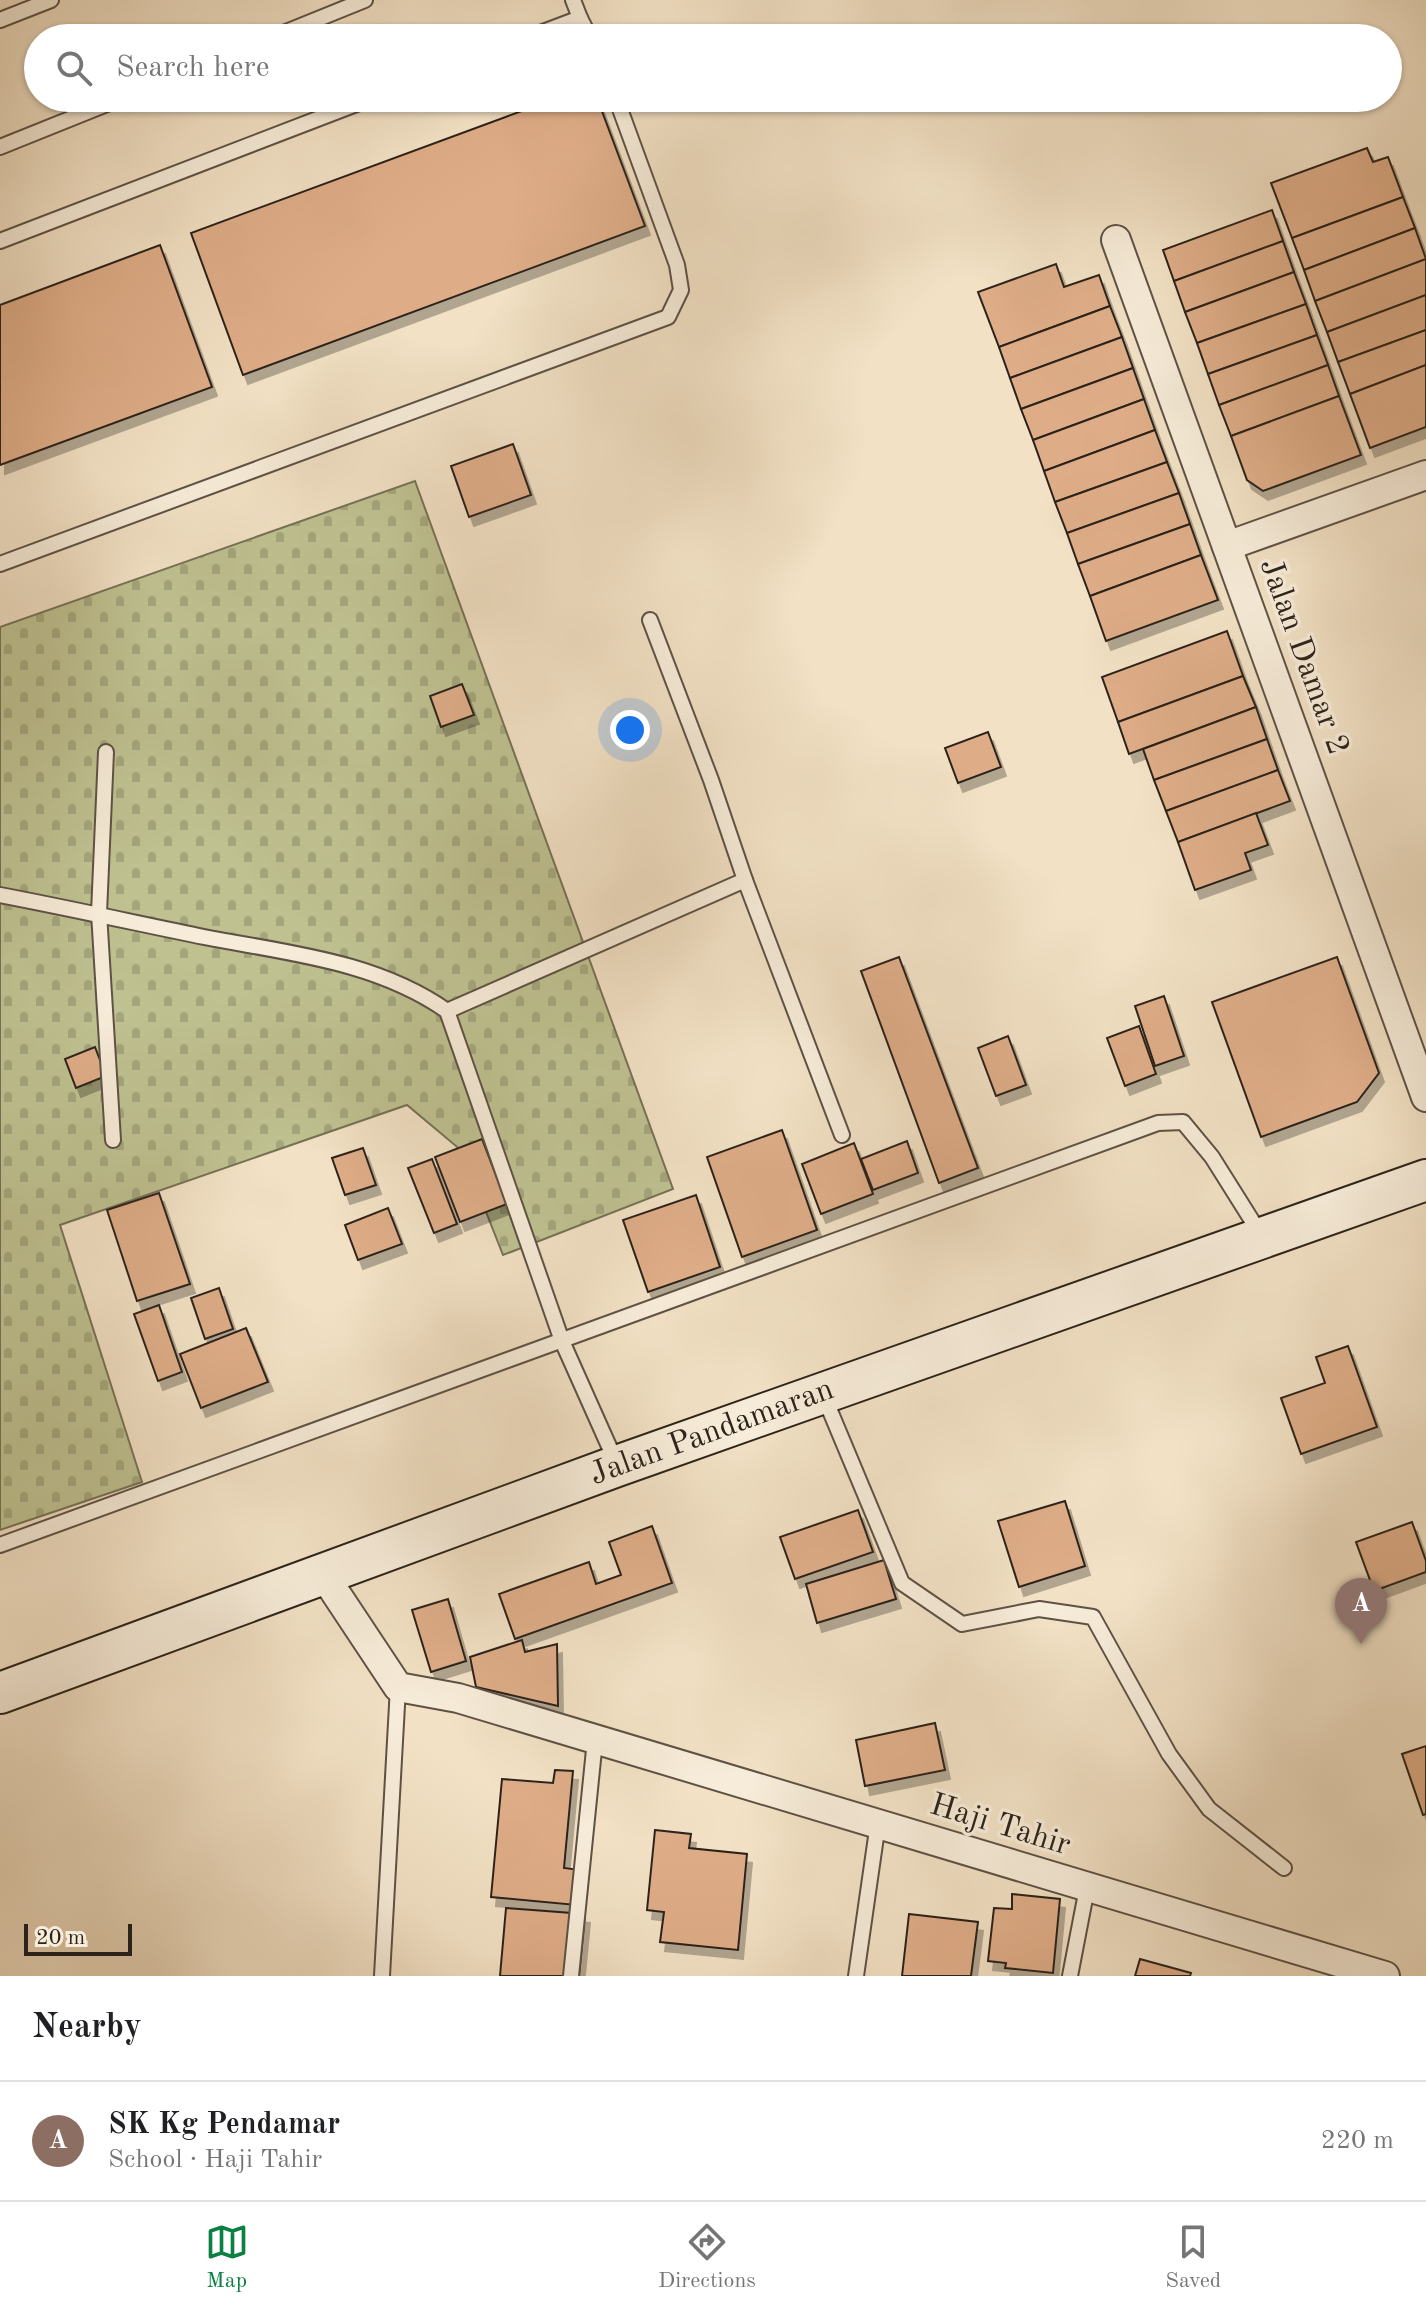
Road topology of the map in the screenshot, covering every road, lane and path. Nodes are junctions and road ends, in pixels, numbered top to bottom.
1 (51, 0) edge
2 (365, 0) edge
3 (573, 0) edge
4 (580, 18) junction
5 (0, 20) edge
6 (306, 24) edge
7 (564, 24) edge
8 (583, 24) edge
9 (87, 112) edge
10 (336, 112) edge
11 (621, 112) edge
12 (0, 147) edge
13 (1116, 240) dead end
14 (0, 241) edge
15 (1426, 475) edge
16 (1227, 546) junction
17 (0, 564) edge
18 (650, 620) dead end
19 (106, 752) dead end
20 (745, 880) junction
21 (0, 895) edge
22 (99, 913) junction
23 (447, 1011) junction
24 (1426, 1097) edge
25 (842, 1135) dead end
26 (113, 1140) dead end
27 (1426, 1180) edge
28 (1263, 1238) junction
29 (562, 1341) junction
30 (823, 1394) junction
31 (617, 1466) junction
32 (0, 1545) edge
33 (323, 1574) junction
34 (398, 1687) junction
35 (0, 1693) edge
36 (595, 1740) junction
37 (878, 1823) junction
38 (1284, 1868) dead end
39 (1087, 1888) junction
40 (1376, 1975) edge
41 (382, 1976) edge
42 (571, 1976) edge
43 (856, 1976) edge
44 (1070, 1976) edge

1 - 5 lane
2 - 6 lane
3 - 4 lane
4 - 7 lane
4 - 8 lane
9 - 12 lane
10 - 14 lane
11 - 17 lane
13 - 16 street, Jalan Damar 2
15 - 16 street
16 - 24 street, Jalan Damar 2
18 - 20 lane
19 - 22 lane
20 - 23 lane
20 - 25 lane
21 - 22 lane
22 - 23 lane
22 - 26 lane
23 - 29 lane
27 - 28 main road, Jalan Pandamaran
28 - 29 lane
28 - 30 main road, Jalan Pandamaran
29 - 31 lane
29 - 32 lane
30 - 31 main road, Jalan Pandamaran
30 - 38 lane
31 - 33 main road, Jalan Pandamaran
33 - 34 street
33 - 35 main road, Jalan Pandamaran
34 - 36 street, Haji Tahir
34 - 41 lane
36 - 37 street, Haji Tahir
36 - 42 lane
37 - 39 street, Haji Tahir
37 - 43 lane
39 - 40 street, Haji Tahir
39 - 44 lane

